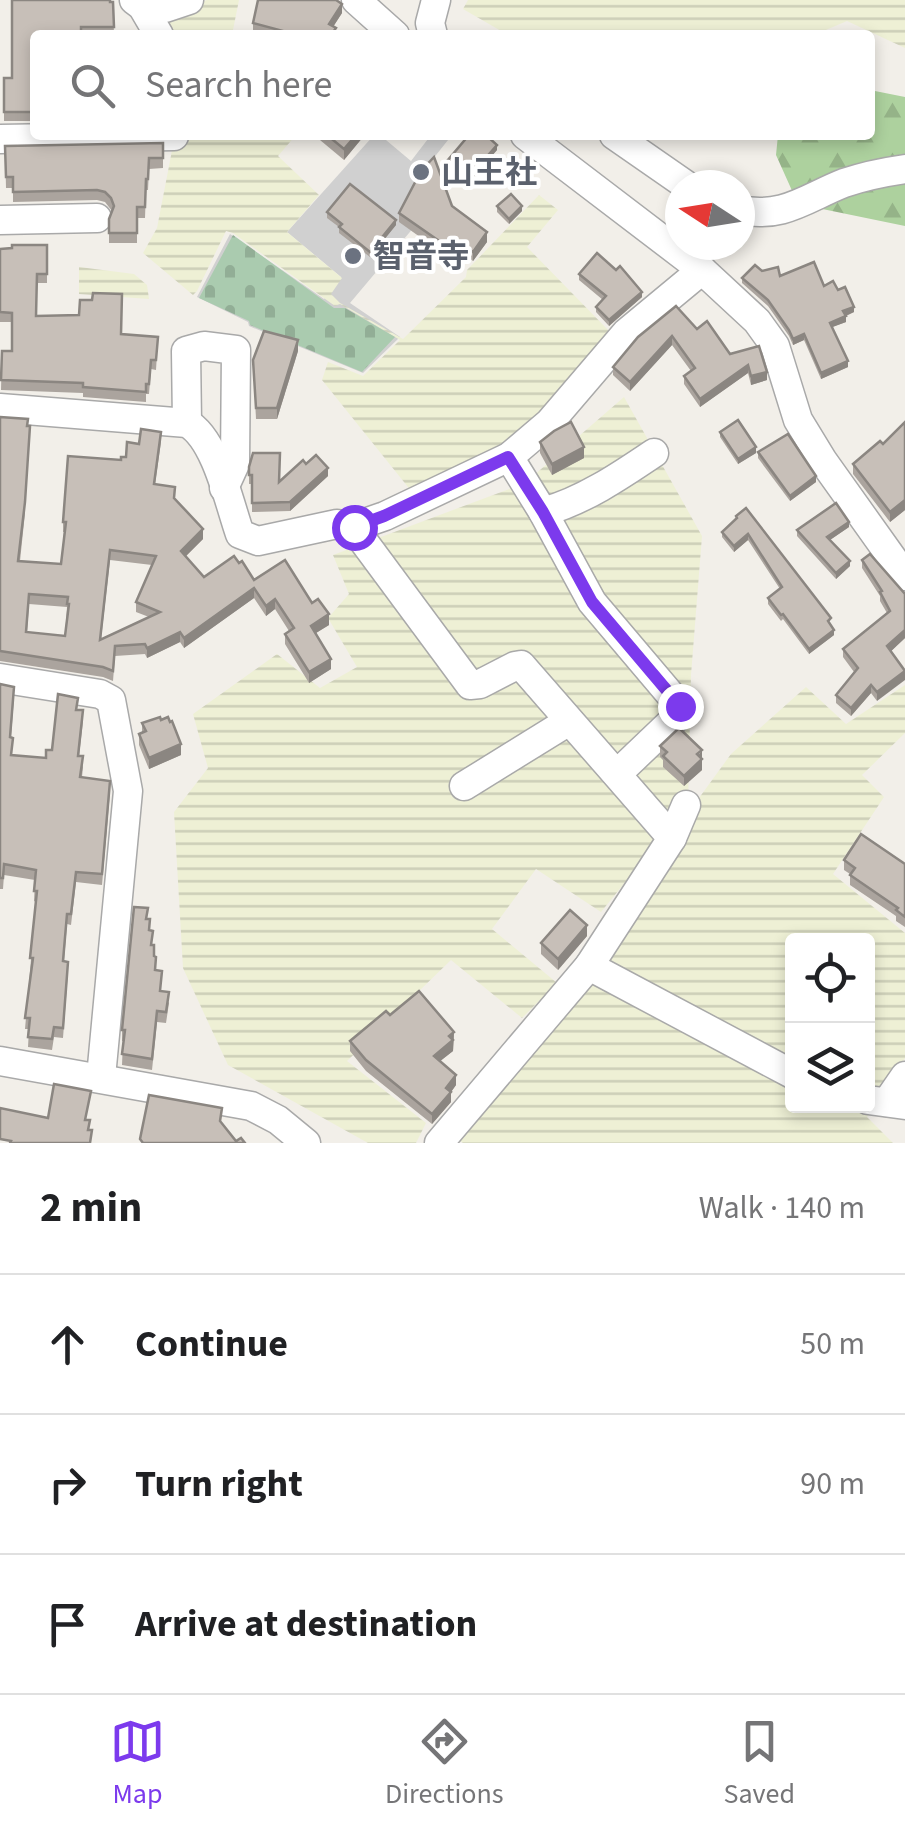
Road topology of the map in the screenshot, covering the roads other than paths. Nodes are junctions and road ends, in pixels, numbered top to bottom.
1 (189, 0) edge
2 (356, 0) edge
3 (138, 3) edge
4 (156, 30) edge
5 (389, 30) edge
6 (30, 138) edge
7 (0, 139) edge
8 (535, 140) edge
9 (621, 140) edge
10 (905, 169) edge
11 (665, 170) edge
12 (755, 213) edge
13 (97, 218) dead end
14 (0, 220) edge
15 (702, 270) junction
16 (0, 408) edge
17 (187, 423) junction
18 (654, 453) dead end
19 (508, 457) junction
20 (224, 488) junction
21 (543, 512) junction
22 (354, 527) junction
23 (905, 576) edge
24 (0, 678) edge
25 (569, 721) junction
26 (617, 774) junction
27 (464, 786) dead end
28 (686, 804) dead end
29 (672, 838) junction
30 (589, 966) junction
31 (0, 1061) edge
32 (785, 1070) edge
33 (905, 1076) edge
34 (101, 1077) junction
35 (887, 1102) edge
36 (306, 1143) edge
37 (439, 1143) edge

1 - 3 street
2 - 5 street
3 - 4 street
6 - 7 street
8 - 15 street
9 - 11 street
10 - 12 street
13 - 14 street
15 - 19 street
15 - 23 street
16 - 17 street
17 - 20 street
17 - 20 street
18 - 21 street
19 - 21 street
19 - 22 street
20 - 22 street
21 - 26 street
22 - 25 street
24 - 34 street
25 - 26 street
25 - 27 street
26 - 29 street
28 - 29 street
29 - 30 street
30 - 32 street
30 - 37 street
31 - 34 street
33 - 35 street
34 - 36 street

